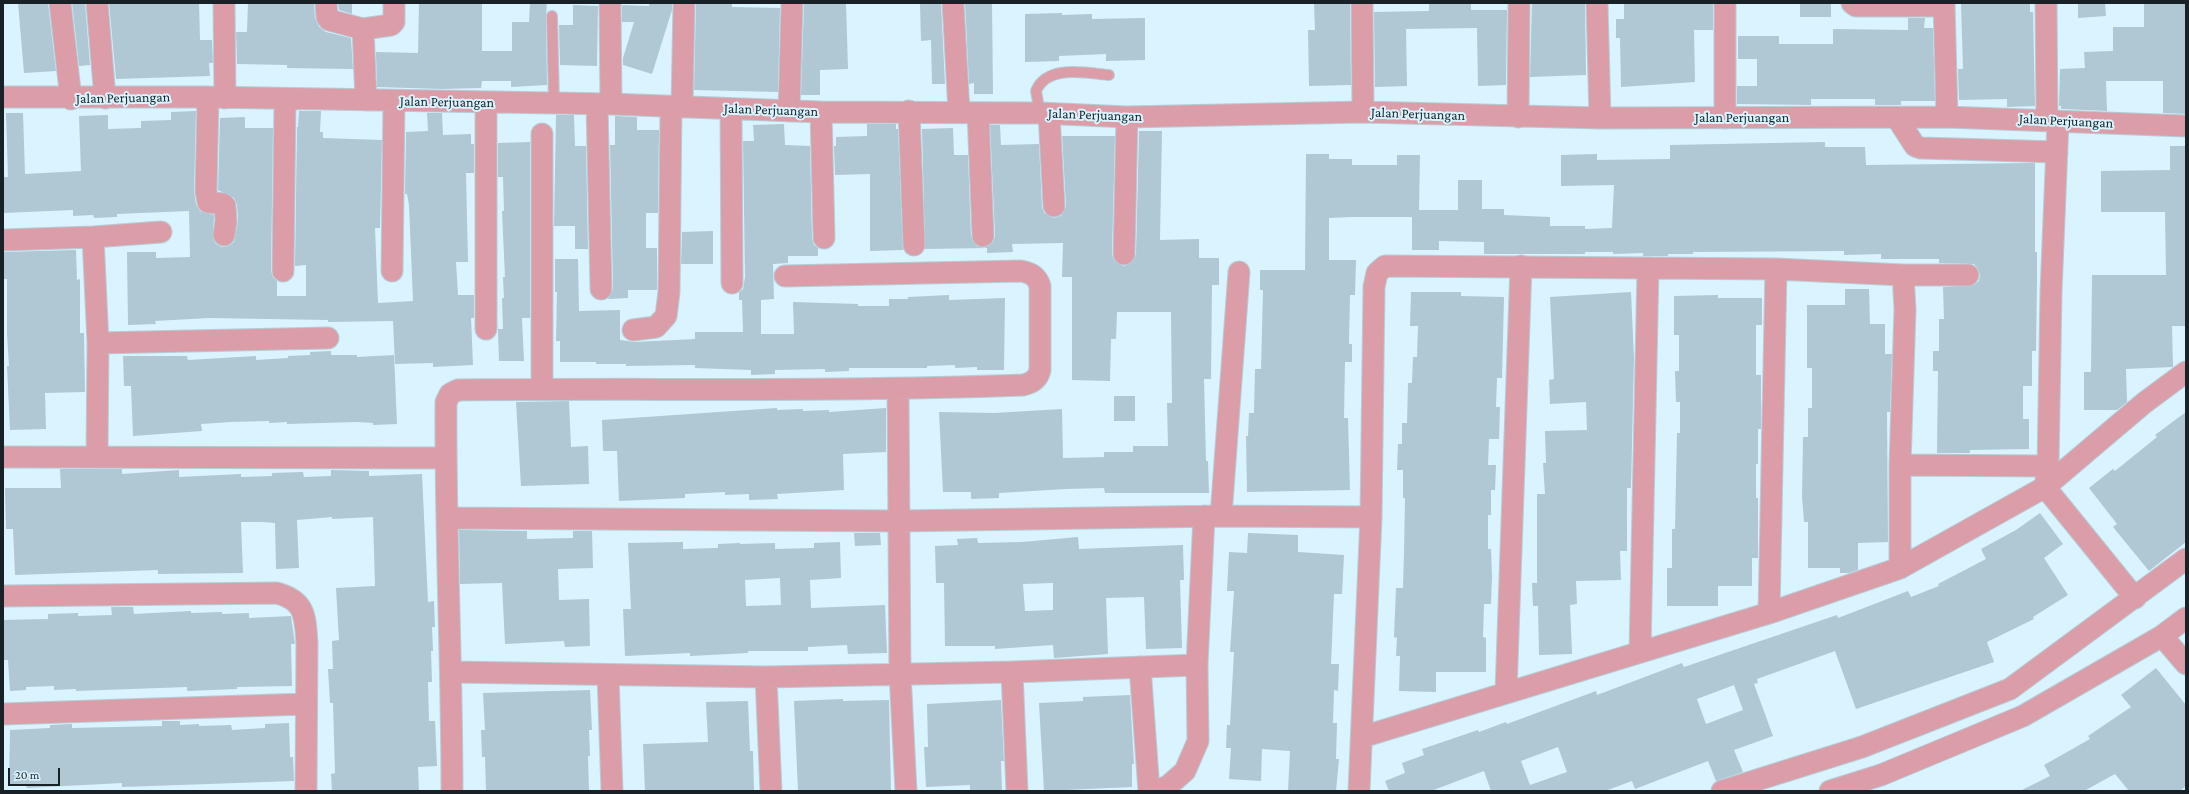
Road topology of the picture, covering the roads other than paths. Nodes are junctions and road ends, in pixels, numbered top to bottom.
1 (60, 3) edge
2 (97, 3) edge
3 (224, 3) edge
4 (326, 3) edge
5 (394, 3) edge
6 (610, 3) edge
7 (684, 3) edge
8 (792, 3) edge
9 (953, 3) edge
10 (1362, 3) edge
11 (1519, 3) edge
12 (1597, 3) edge
13 (1725, 3) edge
14 (1852, 3) edge
15 (2046, 3) edge
16 (1944, 5) edge
17 (552, 16) dead end
18 (363, 29) junction
19 (1109, 75) dead end
20 (3, 97) edge
21 (216, 97) junction
22 (105, 98) junction
23 (71, 99) junction
24 (285, 99) junction
25 (366, 100) junction
26 (394, 101) junction
27 (486, 103) junction
28 (554, 103) junction
29 (604, 104) junction
30 (677, 107) junction
31 (731, 110) junction
32 (788, 111) junction
33 (909, 111) junction
34 (821, 112) junction
35 (1363, 112) junction
36 (969, 113) junction
37 (1045, 113) junction
38 (1127, 117) junction
39 (1518, 117) junction
40 (1947, 117) junction
41 (1600, 118) junction
42 (1725, 118) junction
43 (1896, 118) junction
44 (2052, 120) junction
45 (2186, 126) edge
46 (542, 134) dead end
47 (2057, 152) junction
48 (1054, 206) dead end
49 (161, 232) dead end
50 (224, 235) dead end
51 (983, 236) dead end
52 (93, 237) junction
53 (824, 238) dead end
54 (3, 240) edge
55 (914, 245) dead end
56 (1124, 254) dead end
57 (1521, 266) junction
58 (1648, 268) junction
59 (1776, 269) junction
60 (283, 271) dead end
61 (392, 271) dead end
62 (1240, 272) dead end
63 (1903, 275) junction
64 (1968, 275) dead end
65 (785, 276) dead end
66 (732, 283) dead end
67 (601, 289) dead end
68 (486, 329) dead end
69 (633, 330) dead end
70 (328, 338) dead end
71 (98, 343) junction
72 (2186, 372) edge
73 (542, 389) junction
74 (898, 390) junction
75 (97, 456) junction
76 (3, 457) edge
77 (446, 458) junction
78 (1900, 465) junction
79 (2048, 466) junction
80 (2044, 487) junction
81 (1212, 516) junction
82 (1371, 517) junction
83 (448, 518) junction
84 (900, 521) junction
85 (2186, 559) edge
86 (1900, 568) junction
87 (3, 596) edge
88 (2135, 598) junction
89 (1769, 613) junction
90 (2186, 618) edge
91 (2162, 636) junction
92 (1640, 652) junction
93 (2186, 664) edge
94 (1197, 665) junction
95 (1140, 667) junction
96 (452, 672) junction
97 (1012, 672) junction
98 (900, 673) junction
99 (608, 675) junction
100 (766, 677) junction
101 (2010, 689) junction
102 (1506, 692) junction
103 (306, 704) junction
104 (3, 714) edge
105 (2023, 716) junction
106 (1362, 737) junction
107 (306, 791) edge
108 (452, 791) edge
109 (612, 791) edge
110 (771, 791) edge
111 (906, 791) edge
112 (1017, 791) edge
113 (1149, 791) edge
114 (1156, 791) edge
115 (1358, 791) edge
116 (1722, 791) edge
117 (1830, 791) edge

1 - 23 street
2 - 22 street
3 - 21 street
4 - 18 street
5 - 18 street
6 - 29 street
7 - 30 street
8 - 32 street
9 - 36 street
10 - 35 street
11 - 39 street
12 - 41 street
13 - 42 street
14 - 16 street
15 - 44 street
16 - 40 street
17 - 28 lane
18 - 25 street
19 - 37 lane
20 - 23 street, Jalan Perjuangan
21 - 22 street, Jalan Perjuangan
21 - 24 street, Jalan Perjuangan
21 - 50 street
22 - 23 street, Jalan Perjuangan
24 - 25 street, Jalan Perjuangan
24 - 60 street
25 - 26 street, Jalan Perjuangan
26 - 27 street, Jalan Perjuangan
26 - 61 street
27 - 28 street, Jalan Perjuangan
27 - 68 street
28 - 29 street, Jalan Perjuangan
29 - 30 street, Jalan Perjuangan
29 - 67 street
30 - 31 street, Jalan Perjuangan
30 - 69 street
31 - 32 street, Jalan Perjuangan
31 - 66 street
32 - 34 street, Jalan Perjuangan
33 - 34 street, Jalan Perjuangan
33 - 36 street, Jalan Perjuangan
33 - 55 street
34 - 53 street
35 - 38 street, Jalan Perjuangan
35 - 39 street, Jalan Perjuangan
36 - 37 street, Jalan Perjuangan
36 - 51 street
37 - 38 street, Jalan Perjuangan
37 - 48 street
38 - 56 street
39 - 41 street, Jalan Perjuangan
40 - 43 street, Jalan Perjuangan
40 - 44 street, Jalan Perjuangan
41 - 42 street, Jalan Perjuangan
42 - 43 street, Jalan Perjuangan
43 - 47 street
44 - 45 street, Jalan Perjuangan
44 - 47 street
46 - 73 street
47 - 79 street
49 - 52 street
52 - 54 street
52 - 71 street
57 - 58 street
57 - 82 street
57 - 102 street
58 - 59 street
58 - 92 street
59 - 63 street
59 - 89 street
62 - 81 street
63 - 64 street
63 - 78 street
65 - 74 street
70 - 71 street
71 - 75 street
72 - 80 street
73 - 74 street
73 - 77 street
74 - 84 street
75 - 76 street
75 - 77 street
77 - 83 street
78 - 79 street
78 - 86 street
79 - 80 street
80 - 86 street
80 - 88 street
81 - 82 street
81 - 84 street
81 - 94 street
82 - 106 street
83 - 84 street
83 - 96 street
84 - 98 street
85 - 88 street
86 - 89 street
87 - 103 street
88 - 101 street
89 - 92 street
90 - 91 street
91 - 93 street
91 - 105 street
92 - 102 street
94 - 95 street
94 - 114 street
95 - 97 street
95 - 113 street
96 - 99 street
96 - 108 street
97 - 98 street
97 - 112 street
98 - 100 street
98 - 111 street
99 - 100 street
99 - 109 street
100 - 110 street
101 - 105 street
101 - 116 street
102 - 106 street
103 - 104 street
103 - 107 street
105 - 117 street
106 - 115 street

